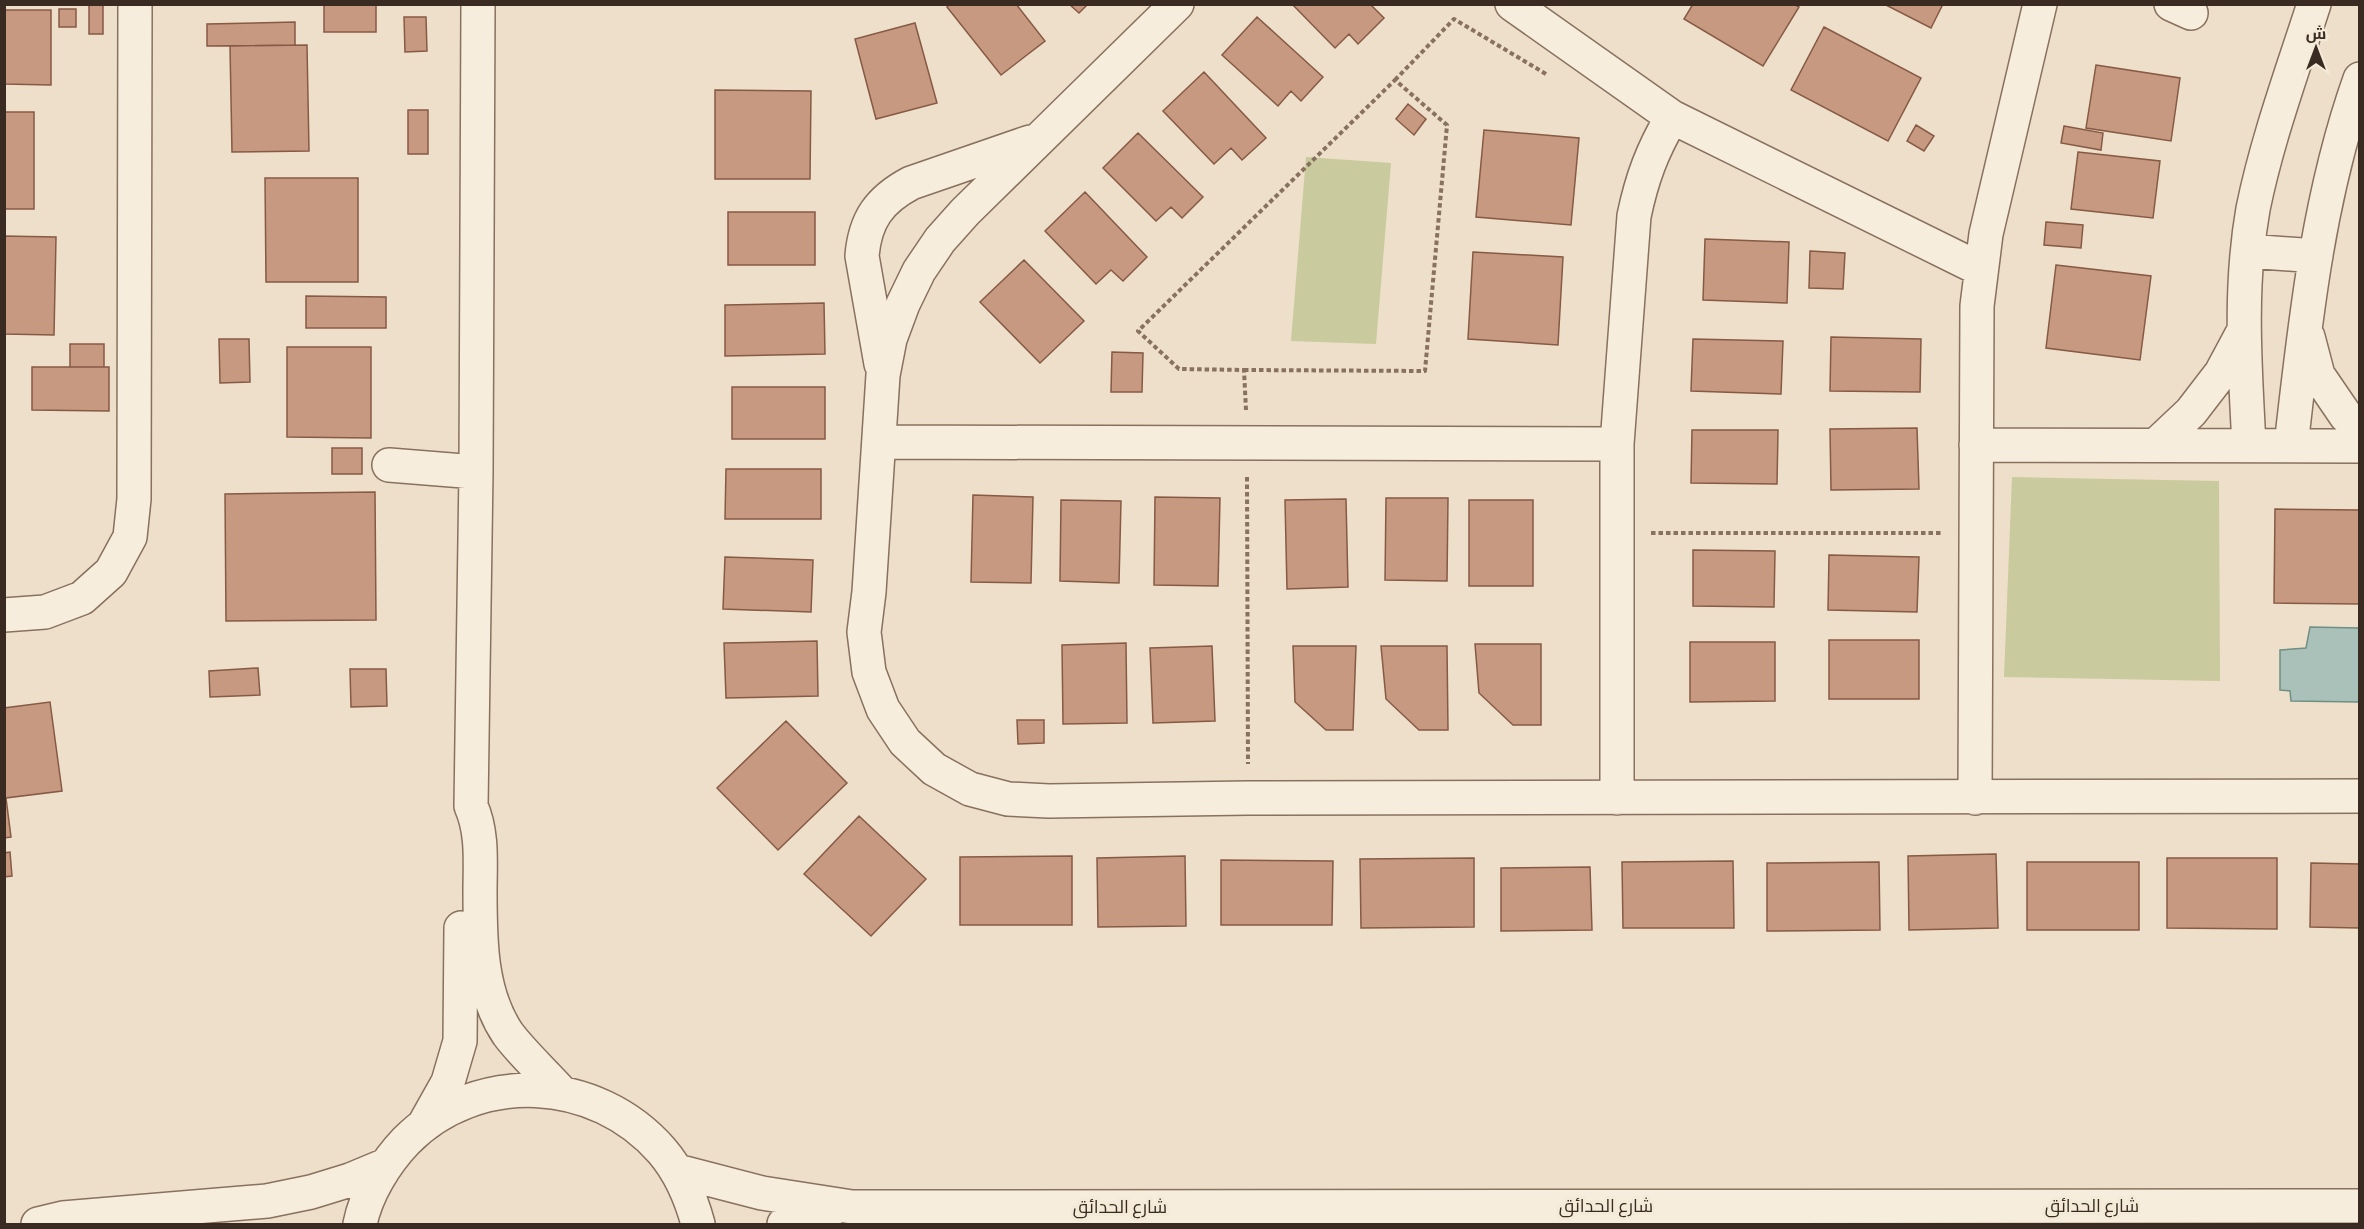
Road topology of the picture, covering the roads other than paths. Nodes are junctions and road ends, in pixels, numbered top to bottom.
1 (135, 4) edge
2 (478, 4) edge
3 (1177, 4) edge
4 (1512, 4) edge
5 (2040, 4) edge
6 (2314, 4) edge
7 (2360, 79) edge
8 (1672, 117) junction
9 (1041, 138) junction
10 (2248, 251) junction
11 (2316, 256) junction
12 (1980, 269) junction
13 (2305, 327) junction
14 (2243, 330) junction
15 (883, 375) junction
16 (2360, 426) edge
17 (879, 442) junction
18 (1617, 444) junction
19 (1976, 445) junction
20 (2156, 445) junction
21 (2249, 445) junction
22 (2290, 446) junction
23 (2360, 446) edge
24 (389, 465) dead end
25 (476, 472) junction
26 (4, 615) edge
27 (2360, 796) edge
28 (1617, 798) junction
29 (1975, 798) junction
30 (471, 806) junction
31 (561, 1092) junction
32 (424, 1124) junction
33 (386, 1164) junction
34 (676, 1171) junction
35 (2360, 1206) edge
36 (852, 1207) junction
37 (38, 1224) edge
38 (206, 1224) edge
39 (237, 1224) edge
40 (360, 1224) edge
41 (698, 1224) edge
42 (784, 1224) edge

1 - 26 street
2 - 25 street
3 - 9 street
4 - 8 street
5 - 12 street
6 - 10 street
7 - 11 street
8 - 12 street
8 - 18 street
9 - 15 street
9 - 15 street
10 - 11 street
10 - 14 street
11 - 13 street
12 - 19 street
13 - 16 street
13 - 22 street
14 - 20 street
14 - 21 street
15 - 17 street
17 - 18 street
17 - 28 street
18 - 28 street
19 - 20 street
19 - 29 street
20 - 21 street
21 - 22 street
22 - 23 street
24 - 25 street
25 - 30 street
27 - 29 street
28 - 29 street
30 - 31 street
30 - 32 street
31 - 32 street
31 - 34 street
32 - 33 street
33 - 37 street
33 - 40 street
34 - 36 street
34 - 41 street
35 - 36 street, شارع الحدائق
36 - 42 street
38 - 39 street

